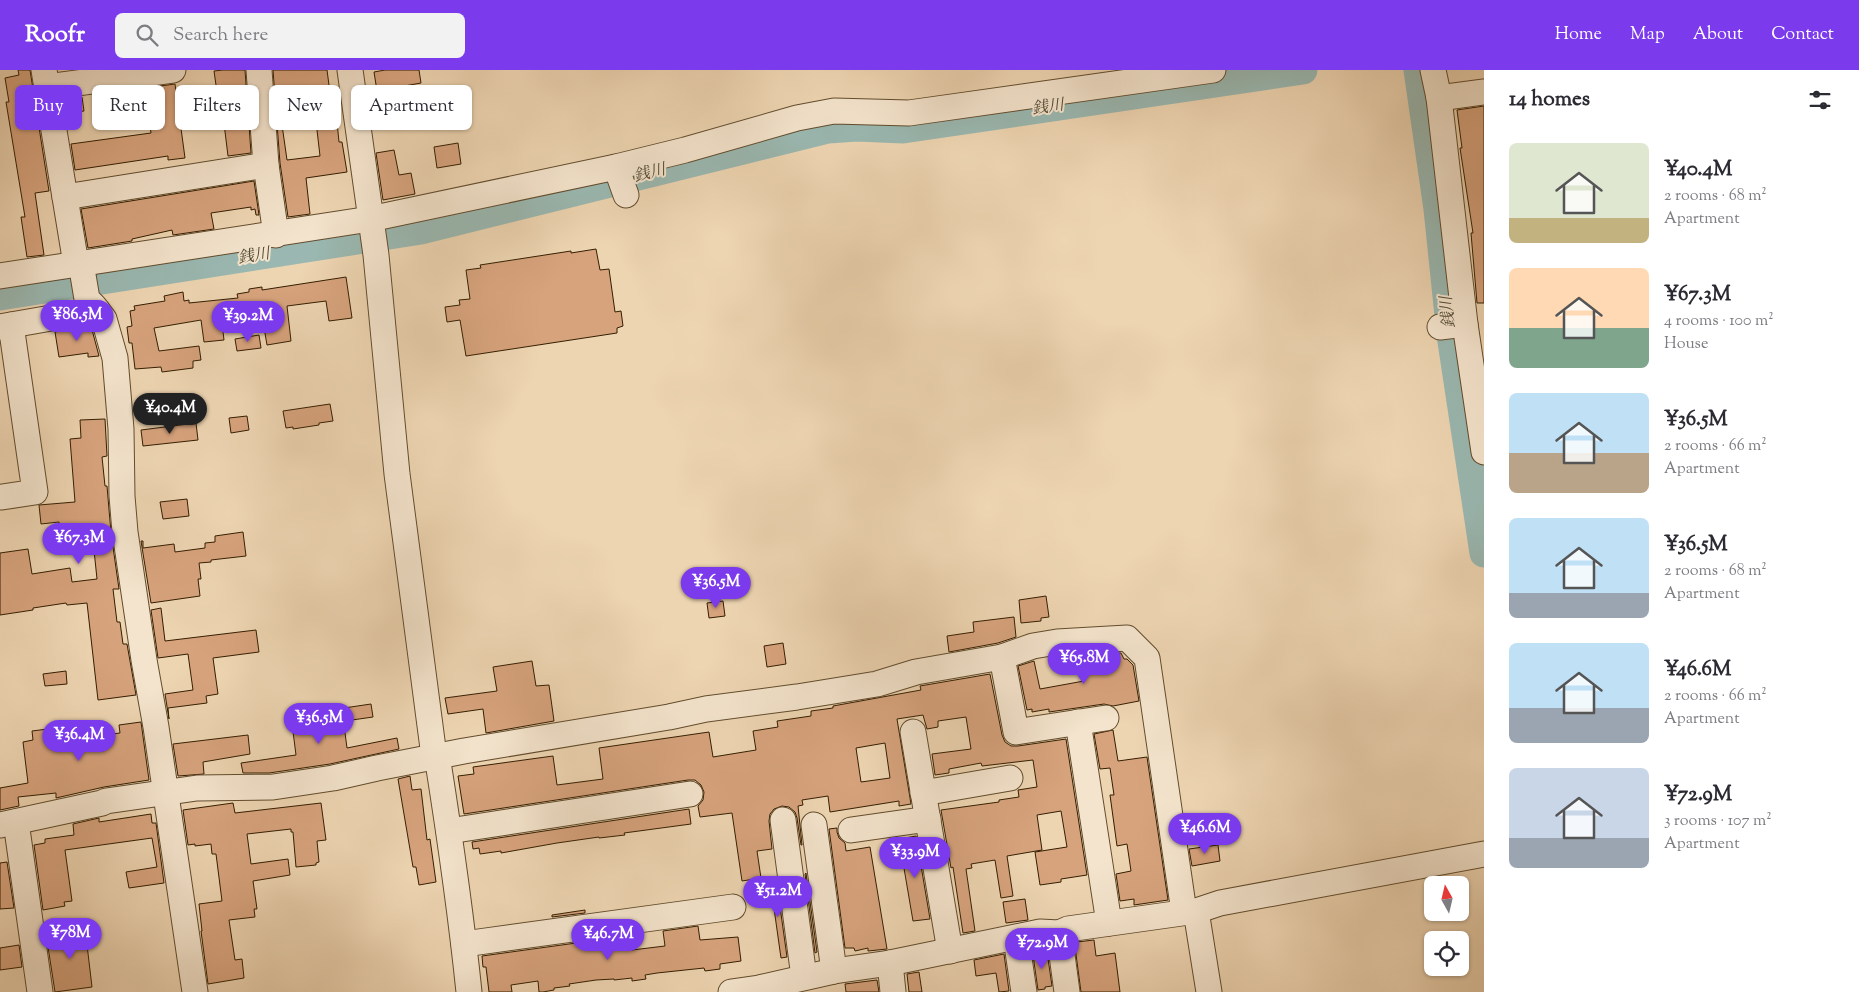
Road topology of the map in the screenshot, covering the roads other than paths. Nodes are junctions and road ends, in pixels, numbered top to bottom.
1 (173, 70) edge
2 (259, 70) edge
3 (350, 70) edge
4 (1213, 70) edge
5 (1433, 70) edge
6 (46, 78) edge
7 (1484, 92) edge
8 (1439, 98) junction
9 (266, 165) junction
10 (65, 196) junction
11 (370, 222) junction
12 (276, 235) junction
13 (80, 266) junction
14 (0, 276) edge
15 (91, 302) junction
16 (1466, 324) junction
17 (6, 326) edge
18 (1440, 327) dead end
19 (1478, 365) edge
20 (1484, 452) edge
21 (2, 497) dead end
22 (1002, 657) junction
23 (1106, 718) dead end
24 (1078, 722) junction
25 (914, 732) dead end
26 (434, 756) junction
27 (1010, 778) dead end
28 (166, 792) junction
29 (923, 793) junction
30 (690, 794) dead end
31 (783, 820) dead end
32 (928, 820) junction
33 (8, 824) edge
34 (814, 825) dead end
35 (851, 830) dead end
36 (449, 831) junction
37 (1484, 854) edge
38 (733, 907) dead end
39 (1190, 912) junction
40 (1109, 923) junction
41 (1059, 932) junction
42 (1016, 938) junction
43 (464, 944) junction
44 (950, 951) junction
45 (890, 963) junction
46 (822, 978) edge
47 (759, 990) edge
48 (40, 992) edge
49 (195, 992) edge
50 (469, 992) edge
51 (731, 992) edge
52 (893, 992) edge
53 (1024, 992) edge
54 (1067, 992) edge
55 (1209, 992) edge

1 - 6 street
2 - 9 street
3 - 11 street
4 - 11 street
5 - 8 street
6 - 10 street
7 - 8 street
8 - 16 street
9 - 10 street
9 - 12 street
10 - 13 street
11 - 12 street
11 - 26 street
12 - 13 street
13 - 14 street
13 - 15 street
15 - 17 street
15 - 28 street
16 - 18 street
16 - 19 street
17 - 21 street
19 - 20 street
22 - 24 street
22 - 26 street
22 - 39 street
23 - 24 street
24 - 40 street
25 - 29 street
26 - 28 street
26 - 36 street
27 - 29 street
28 - 33 street
28 - 49 street
29 - 32 street
30 - 36 street
31 - 46 street
32 - 35 street
32 - 44 street
33 - 48 street
34 - 46 street
36 - 43 street
37 - 39 street
38 - 43 street
39 - 40 street
39 - 55 street
40 - 41 street
41 - 42 street
41 - 54 street
42 - 44 street
42 - 53 street
43 - 50 street
44 - 45 street
45 - 46 street
45 - 52 street
46 - 47 street
47 - 51 street

